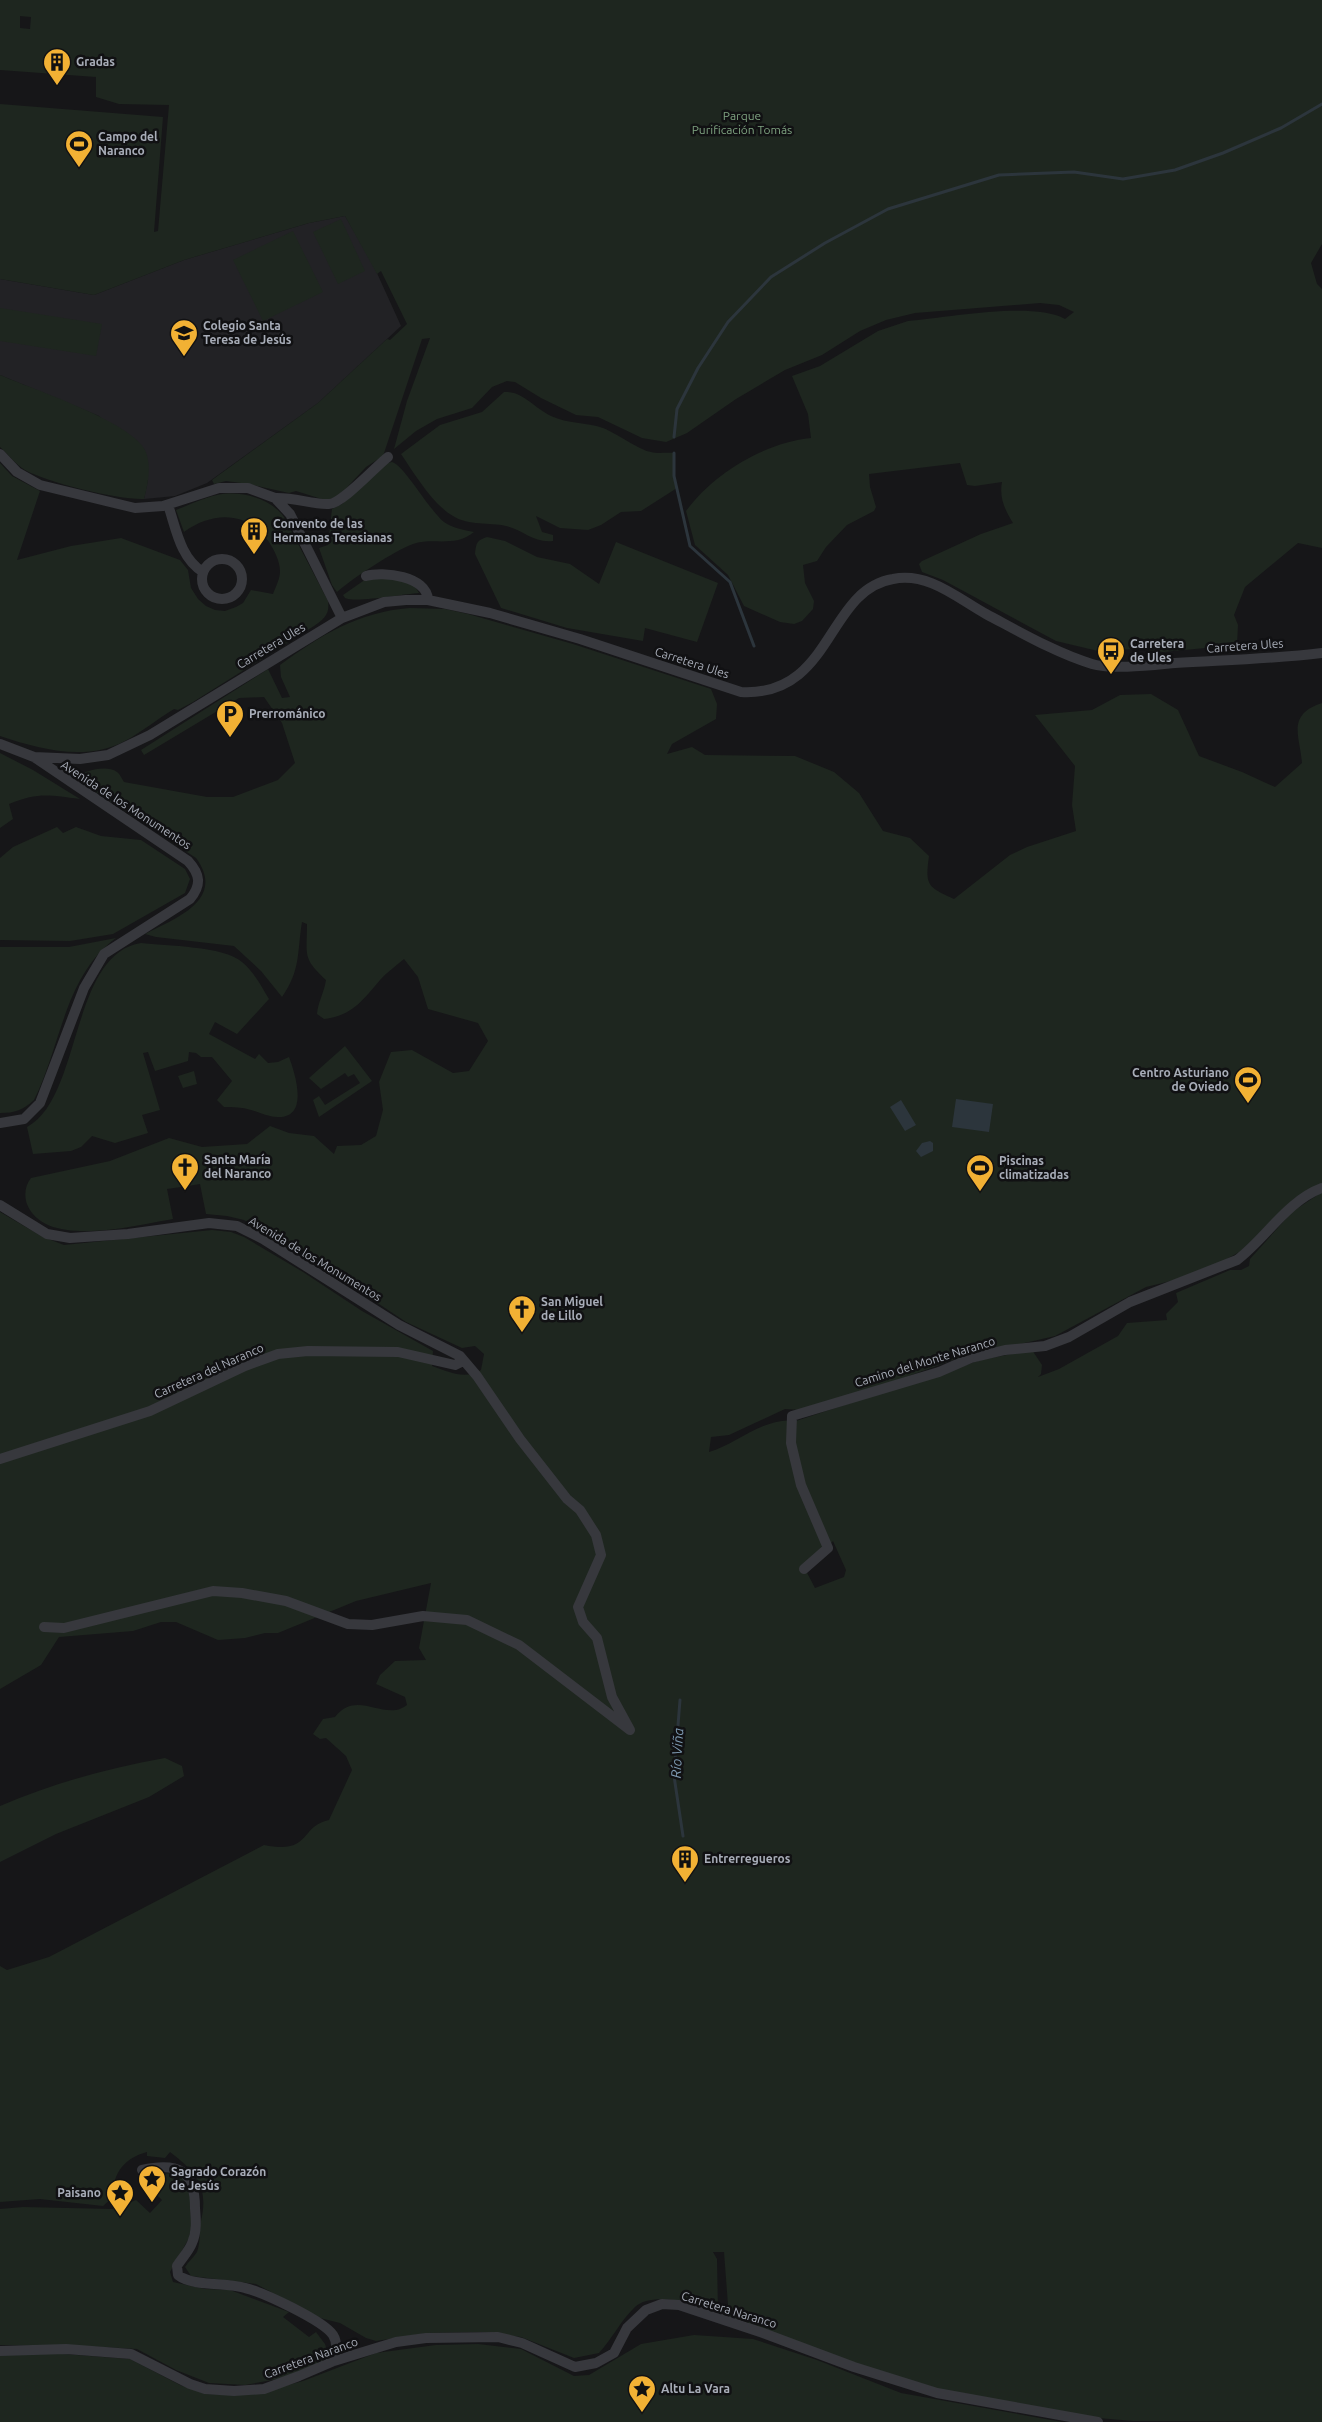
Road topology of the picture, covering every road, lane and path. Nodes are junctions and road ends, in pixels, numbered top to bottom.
1 (0, 454) edge
2 (388, 457) dead end
3 (275, 498) junction
4 (168, 504) junction
5 (203, 572) dead end
6 (366, 576) dead end
7 (428, 600) junction
8 (342, 618) junction
9 (1322, 653) edge
10 (0, 744) edge
11 (34, 757) junction
12 (0, 1122) edge
13 (1322, 1188) edge
14 (0, 1205) edge
15 (463, 1361) junction
16 (0, 1459) edge
17 (804, 1569) dead end
18 (44, 1627) dead end
19 (142, 2170) dead end
20 (0, 2351) edge
21 (334, 2361) junction
22 (1098, 2422) edge

1 - 4 street
2 - 3 street
3 - 4 street
3 - 8 street
4 - 5 street
6 - 7 street
7 - 8 street, Carretera Ules
7 - 9 street, Carretera Ules
8 - 11 street, Carretera Ules
10 - 11 street, Avenida de los Monumentos
11 - 12 street, Avenida de los Monumentos
13 - 17 street, Camino del Monte Naranco
14 - 15 street, Avenida de los Monumentos
15 - 16 street, Carretera del Naranco
15 - 18 street, Avenida de los Monumentos
19 - 21 street
20 - 21 street, Carretera Naranco
21 - 22 street, Carretera Naranco

